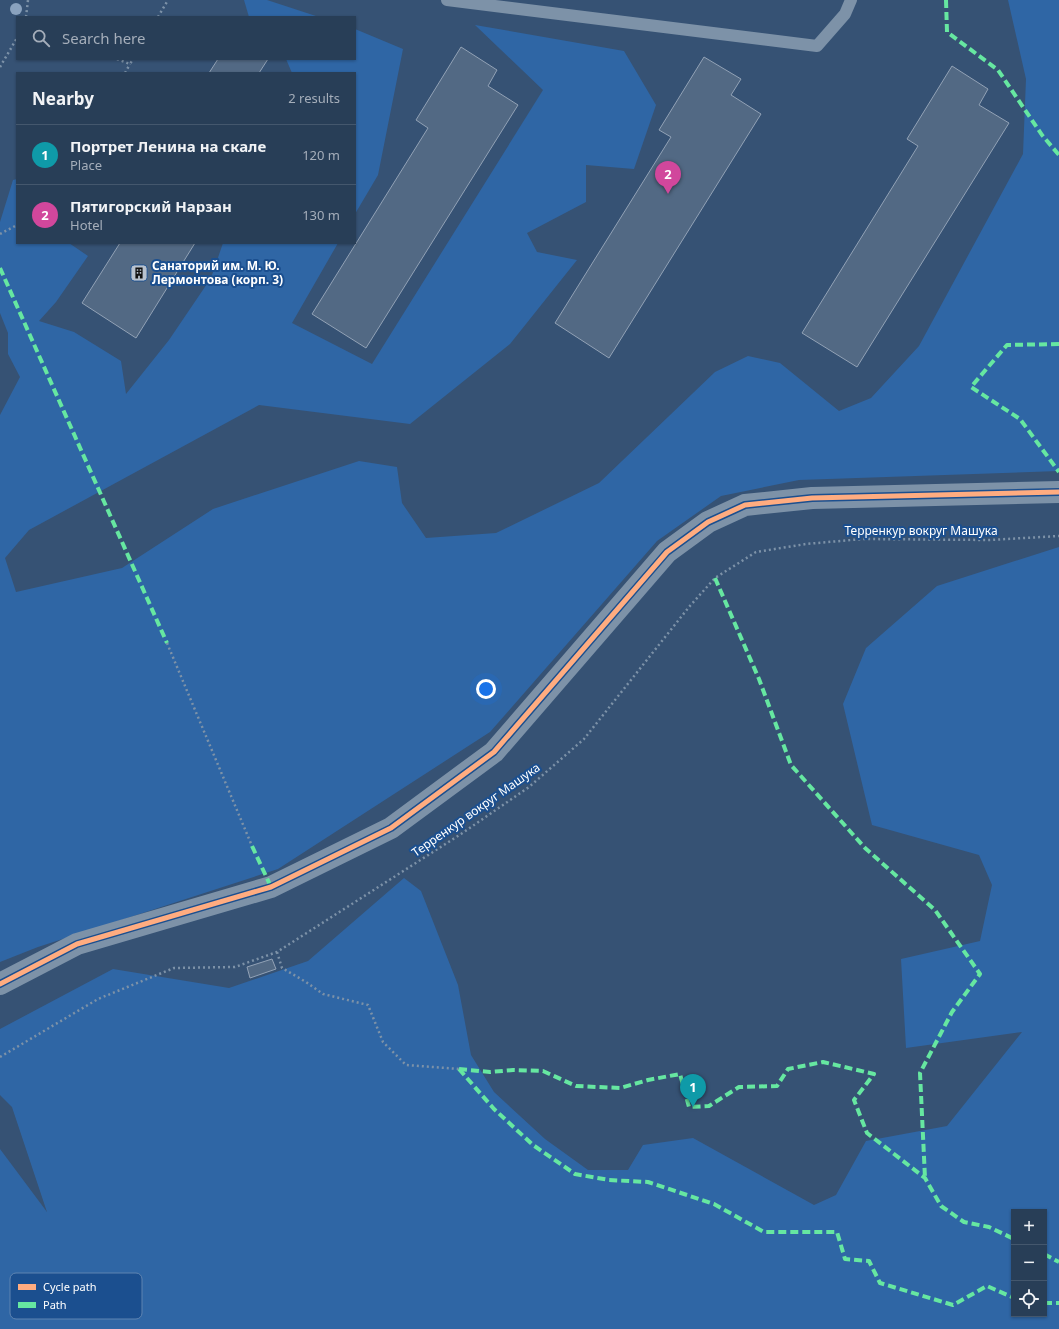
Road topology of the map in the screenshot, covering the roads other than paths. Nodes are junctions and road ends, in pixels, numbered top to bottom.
1 (447, 0) edge
2 (851, 0) edge
3 (1059, 492) edge
4 (0, 984) edge

1 - 2 lane
3 - 4 street

